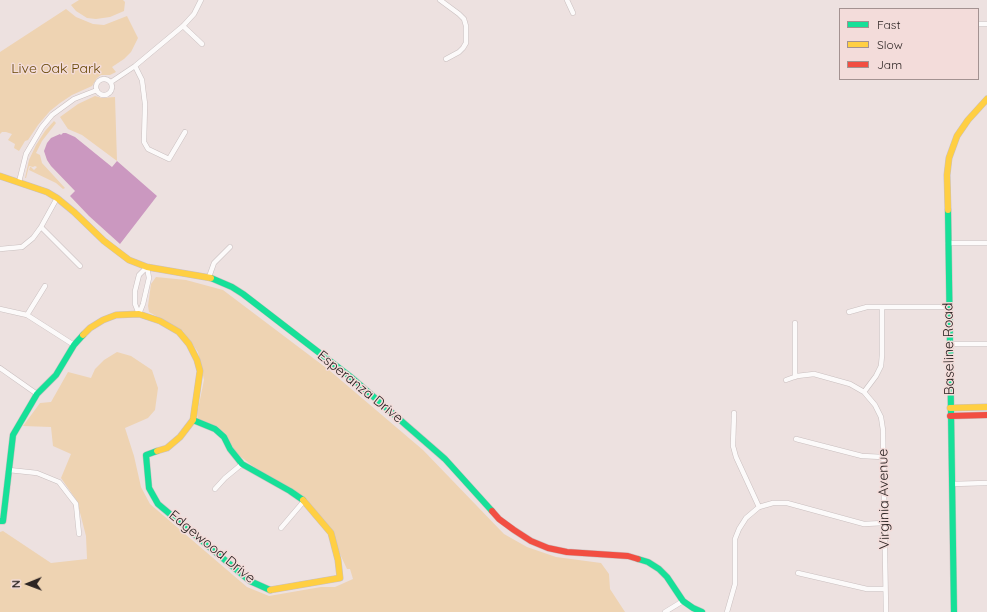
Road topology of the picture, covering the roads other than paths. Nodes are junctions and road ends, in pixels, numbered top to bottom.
1 (201, 0) edge
2 (440, 0) edge
3 (567, 0) edge
4 (573, 13) dead end
5 (183, 26) junction
6 (202, 44) dead end
7 (446, 58) dead end
8 (134, 66) junction
9 (111, 82) junction
10 (97, 90) junction
11 (987, 99) edge
12 (185, 132) dead end
13 (0, 176) edge
14 (19, 182) junction
15 (57, 198) junction
16 (41, 228) junction
17 (948, 243) junction
18 (987, 243) edge
19 (230, 247) dead end
20 (0, 249) edge
21 (80, 266) dead end
22 (147, 267) junction
23 (209, 277) junction
24 (45, 286) dead end
25 (135, 295) junction
26 (145, 295) junction
27 (949, 306) junction
28 (882, 307) junction
29 (0, 309) edge
30 (849, 312) dead end
31 (139, 314) junction
32 (27, 315) junction
33 (795, 323) dead end
34 (949, 344) junction
35 (987, 344) edge
36 (74, 345) junction
37 (0, 368) edge
38 (795, 377) junction
39 (786, 380) dead end
40 (864, 392) junction
41 (37, 394) junction
42 (987, 407) edge
43 (950, 408) junction
44 (734, 413) dead end
45 (987, 415) edge
46 (950, 416) junction
47 (193, 420) junction
48 (796, 439) dead end
49 (883, 457) junction
50 (242, 464) junction
51 (9, 470) junction
52 (987, 483) edge
53 (952, 484) junction
54 (215, 489) dead end
55 (304, 501) junction
56 (759, 507) junction
57 (2, 521) edge
58 (884, 523) junction
59 (281, 528) dead end
60 (79, 534) dead end
61 (798, 573) dead end
62 (885, 589) junction
63 (683, 601) junction
64 (665, 612) edge
65 (702, 612) edge
66 (727, 612) edge
67 (886, 612) edge
68 (954, 612) edge

1 - 5 street
2 - 7 street
3 - 4 street
5 - 6 street
5 - 8 street
8 - 9 street
8 - 12 street
9 - 10 street
9 - 10 street
10 - 14 street
11 - 17 main road, Baseline Road
13 - 14 main road, Esperanza Drive
14 - 15 main road, Esperanza Drive
15 - 16 street
15 - 22 main road, Esperanza Drive
16 - 20 street
16 - 21 street
17 - 18 street
17 - 27 main road, Baseline Road
19 - 23 street
22 - 23 main road, Esperanza Drive
22 - 25 street
22 - 26 street
23 - 63 main road, Esperanza Drive
24 - 32 street
25 - 26 street
25 - 31 street
26 - 31 street
27 - 28 street
27 - 34 main road, Baseline Road
28 - 30 street
28 - 40 street
29 - 32 street
31 - 36 main road
31 - 47 main road
32 - 36 street
33 - 38 street
34 - 35 street
34 - 43 main road, Baseline Road
36 - 41 main road
37 - 41 street
38 - 39 street
38 - 40 street
40 - 49 street, Virginia Avenue
41 - 51 main road
42 - 43 main road
43 - 46 main road, Baseline Road
44 - 56 street
45 - 46 main road
46 - 53 main road, Baseline Road
47 - 50 main road
47 - 55 main road, Edgewood Drive
48 - 49 street
49 - 58 street, Virginia Avenue
50 - 54 street
50 - 55 main road
51 - 57 main road
51 - 60 street
52 - 53 street
53 - 68 main road, Baseline Road
55 - 59 street
56 - 58 street
56 - 66 street
58 - 62 street, Virginia Avenue
61 - 62 street
62 - 67 street, Virginia Avenue
63 - 64 street
63 - 65 main road, Esperanza Drive

